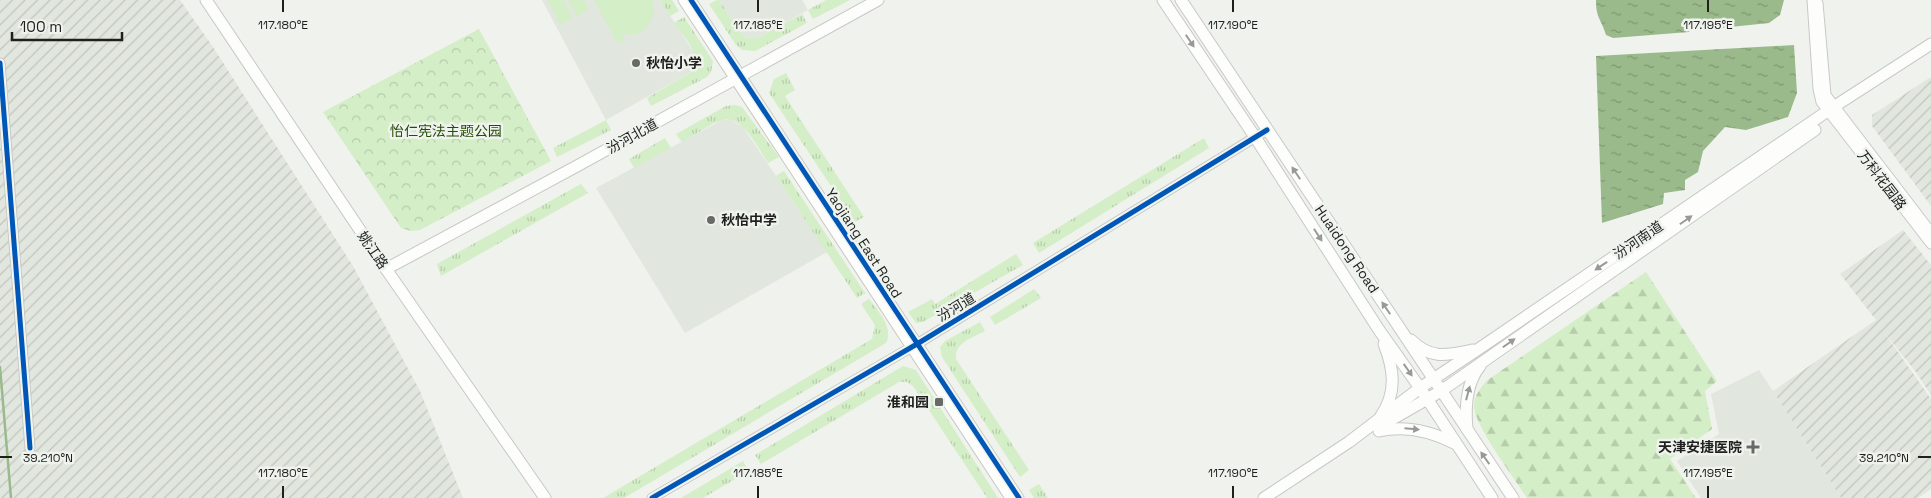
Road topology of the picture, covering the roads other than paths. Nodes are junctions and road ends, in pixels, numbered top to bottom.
1 (206, 0) edge
2 (683, 0) edge
3 (691, 0) edge
4 (878, 0) edge
5 (1163, 0) edge
6 (1181, 0) edge
7 (1812, 0) edge
8 (1818, 0) edge
9 (1931, 44) edge
10 (1931, 52) edge
11 (0, 63) edge
12 (738, 78) junction
13 (1, 88) edge
14 (1834, 111) junction
15 (1267, 130) junction
16 (1255, 137) junction
17 (1931, 232) edge
18 (1931, 244) edge
19 (386, 269) junction
20 (1400, 328) junction
21 (1379, 330) junction
22 (914, 345) junction
23 (1477, 350) junction
24 (1485, 360) junction
25 (1433, 380) junction
26 (1420, 388) junction
27 (1441, 391) junction
28 (1428, 400) junction
29 (1378, 421) junction
30 (1467, 431) junction
31 (1367, 433) junction
32 (1349, 442) junction
33 (1455, 444) junction
34 (30, 448) dead end
35 (545, 498) edge
36 (652, 498) edge
37 (1010, 498) edge
38 (1019, 498) edge
39 (1264, 498) edge
40 (1492, 498) edge
41 (1513, 498) edge

1 - 19 main road, 姚江路
2 - 12 street, Yaojiang East Road
3 - 12 street, Yaojiang East Road
4 - 12 main road, 汾河北道
5 -> 16 main road, Huaidong Road
6 - 15 main road, Huaidong Road
7 - 14 street
8 - 14 street
9 - 14 main road, 汾河南道
10 - 14 main road, 汾河南道
11 - 13 street
12 - 19 main road, 汾河北道
12 - 22 street, Yaojiang East Road
13 - 34 street
14 - 17 street, 万科花园路
14 - 18 street, 万科花园路
14 -> 23 main road, 汾河南道
24 -> 14 main road, 汾河南道
15 - 16 street, 汾河道
20 -> 15 main road, Huaidong Road
16 -> 21 main road, Huaidong Road
16 - 22 street, 汾河道
19 - 35 main road, 姚江路
20 - 23 main road
20 - 25 main road, Huaidong Road
21 -> 26 main road, Huaidong Road
21 - 29 main road
22 - 36 street, 汾河道
22 - 37 street, Yaojiang East Road
22 - 38 street, Yaojiang East Road
23 - 25 main road, 汾河南道
24 - 27 main road, 汾河南道
30 -> 24 main road
25 - 26 main road, 汾河南道
25 - 27 main road, Huaidong Road
26 - 28 main road, Huaidong Road
26 - 29 main road, 汾河南道
27 - 28 main road, 汾河南道
27 - 30 main road, Huaidong Road
28 - 31 main road, 汾河南道
28 - 33 main road, Huaidong Road
29 - 32 main road, 汾河南道
41 -> 30 main road, Huaidong Road
31 - 32 main road, 汾河南道
31 -> 33 main road
32 - 39 main road, 汾河南道
33 - 40 main road, Huaidong Road

